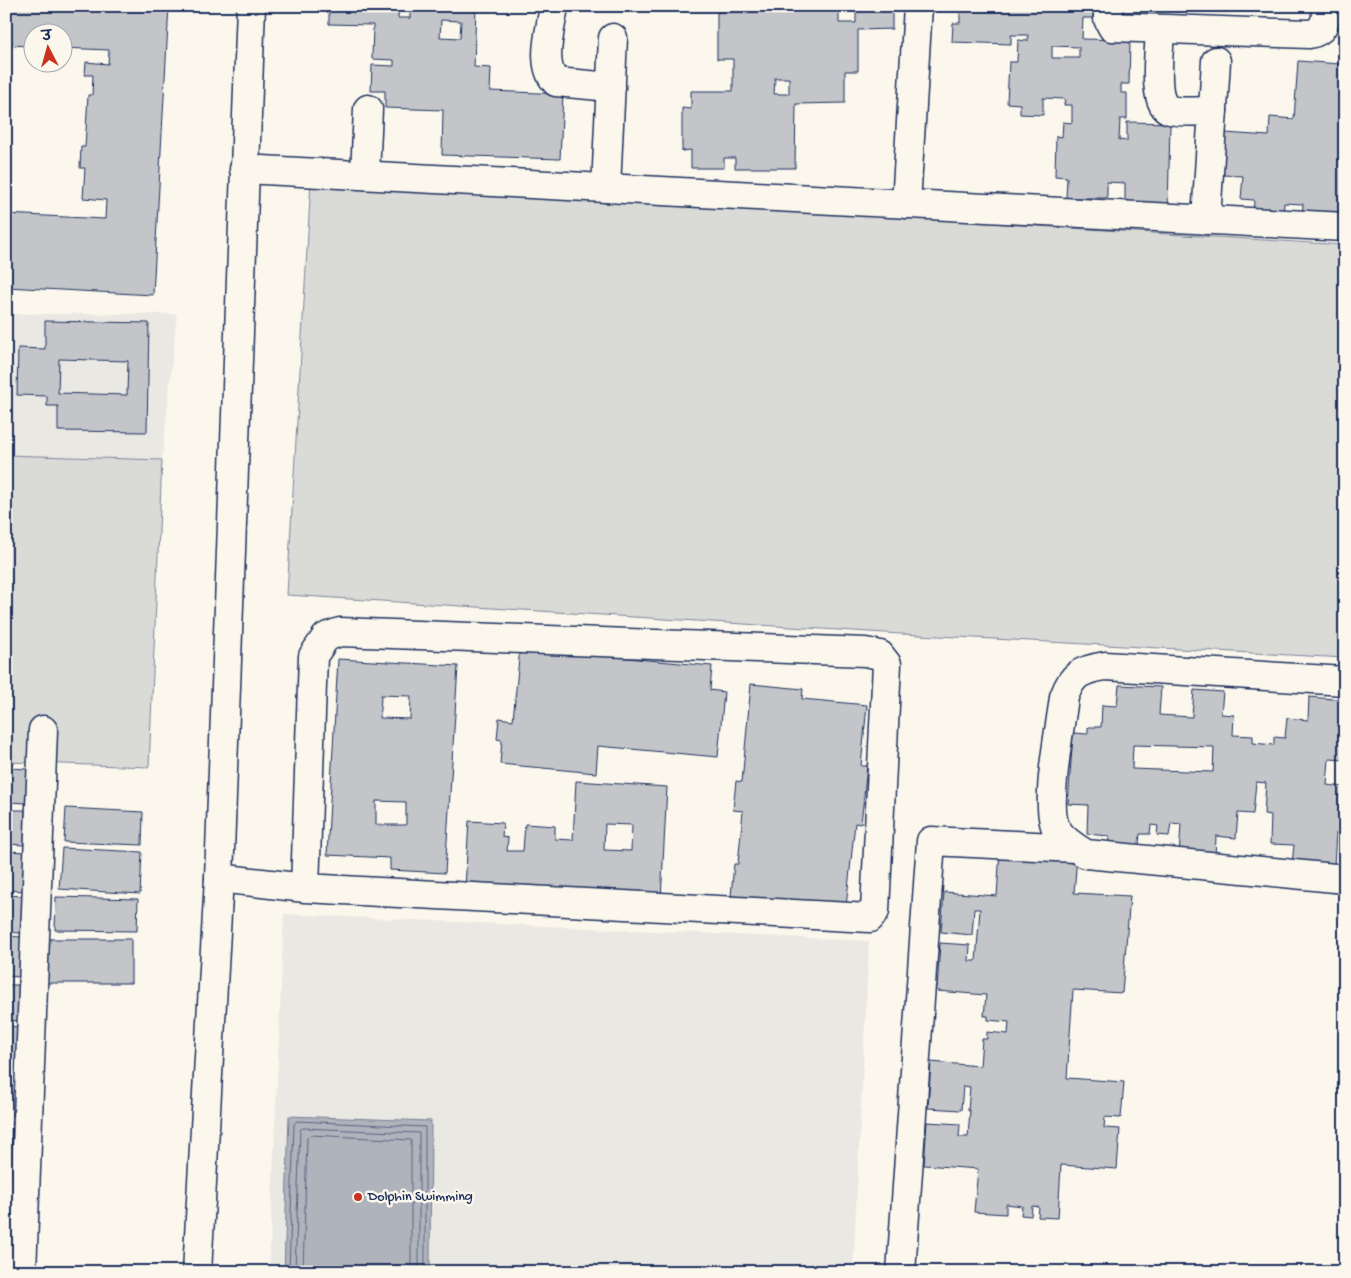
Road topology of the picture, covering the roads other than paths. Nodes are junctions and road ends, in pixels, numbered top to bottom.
1 (251, 6) edge
2 (554, 6) edge
3 (918, 6) edge
4 (1108, 6) edge
5 (1327, 6) edge
6 (1160, 30) junction
7 (613, 38) dead end
8 (1216, 61) dead end
9 (611, 87) junction
10 (368, 109) dead end
11 (1213, 111) junction
12 (244, 169) junction
13 (365, 175) junction
14 (606, 188) junction
15 (906, 204) junction
16 (1206, 220) junction
17 (1345, 227) edge
18 (1345, 681) edge
19 (43, 730) dead end
20 (1075, 848) junction
21 (219, 878) junction
22 (1345, 879) edge
23 (305, 888) junction
24 (16, 1186) edge
25 (22, 1272) edge
26 (197, 1272) edge
27 (900, 1272) edge

1 - 12 street
2 - 9 street
3 - 15 street
4 - 6 street
5 - 6 street
6 - 11 street
7 - 9 street
8 - 11 street
9 - 14 street
10 - 13 street
11 - 16 street
12 - 13 street
12 - 21 street
13 - 14 street
14 - 15 street
15 - 16 street
16 - 17 street
18 - 20 street
19 - 24 street
20 - 22 street
20 - 27 street
21 - 23 street
21 - 26 street
23 - 23 street
24 - 25 street

